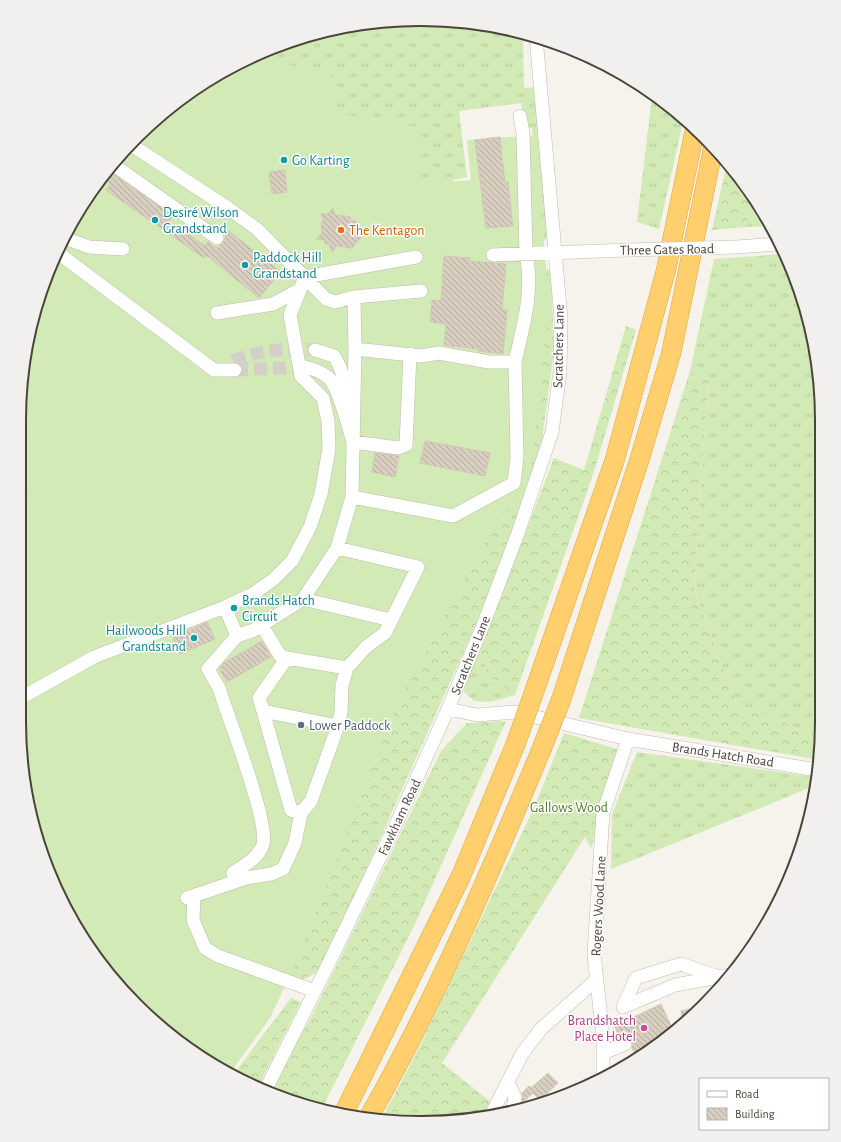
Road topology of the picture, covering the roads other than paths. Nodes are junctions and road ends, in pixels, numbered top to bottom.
1 (537, 44) edge
2 (520, 116) dead end
3 (693, 136) edge
4 (136, 148) edge
5 (712, 155) edge
6 (118, 167) edge
7 (217, 238) dead end
8 (70, 240) edge
9 (773, 244) edge
10 (123, 249) dead end
11 (65, 250) edge
12 (555, 252) junction
13 (526, 254) junction
14 (493, 255) dead end
15 (63, 256) edge
16 (416, 257) dead end
17 (305, 277) junction
18 (299, 290) junction
19 (421, 291) dead end
20 (354, 297) junction
21 (217, 313) dead end
22 (356, 348) junction
23 (315, 350) tunnel mouth
24 (410, 354) junction
25 (515, 362) junction
26 (305, 367) tunnel mouth
27 (344, 414) junction
28 (354, 442) junction
29 (352, 497) junction
30 (336, 548) junction
31 (303, 599) junction
32 (225, 607) junction
33 (391, 620) junction
34 (262, 626) junction
35 (237, 636) junction
36 (286, 658) junction
37 (347, 668) junction
38 (26, 694) edge
39 (448, 709) junction
40 (263, 710) junction
41 (338, 726) junction
42 (628, 739) junction
43 (812, 769) edge
44 (302, 812) junction
45 (235, 882) junction
46 (722, 975) edge
47 (721, 977) edge
48 (596, 980) junction
49 (316, 991) junction
50 (578, 996) junction
51 (599, 1008) junction
52 (625, 1044) dead end
53 (603, 1052) junction
54 (603, 1071) edge
55 (508, 1083) junction
56 (268, 1085) edge
57 (514, 1105) edge
58 (346, 1108) edge
59 (494, 1109) edge
60 (371, 1113) edge

1 - 12 street, Scratchers Lane
2 - 13 street
3 - 58 highway, bridge
4 - 17 street
5 - 60 highway, bridge
6 - 7 street
8 - 10 street
9 - 12 street, Three Gates Road, bridge
11 - 15 street
12 - 13 street, Three Gates Road
12 - 39 street, Scratchers Lane
13 - 14 street, Three Gates Road
13 - 25 street
16 - 17 street
17 - 18 street
17 - 20 street
18 - 21 street
18 - 32 street
19 - 20 street
20 - 22 street
22 - 24 street
22 - 28 street
23 - 27 street
24 - 25 street
24 - 28 street
25 - 29 street
26 - 27 street
27 - 28 street
28 - 29 street
29 - 30 street
30 - 31 street
30 - 33 street
31 - 33 street
31 - 34 street
32 - 35 street
32 - 38 street
33 - 37 street
34 - 35 street
34 - 36 street
35 - 45 street
36 - 37 street
36 - 40 street
37 - 41 street
39 - 42 street
39 - 49 street, Fawkham Road
40 - 41 street
40 - 44 street
41 - 44 street
42 - 43 street, Brands Hatch Road
42 - 48 street, Rogers Wood Lane
44 - 45 street
45 - 49 street
46 - 47 street
48 - 50 street
48 - 51 street, Rogers Wood Lane
49 - 56 street, Fawkham Road
50 - 51 street
50 - 55 street
51 - 53 street, Rogers Wood Lane
52 - 53 street
53 - 54 street, Rogers Wood Lane
55 - 57 street
55 - 59 street

